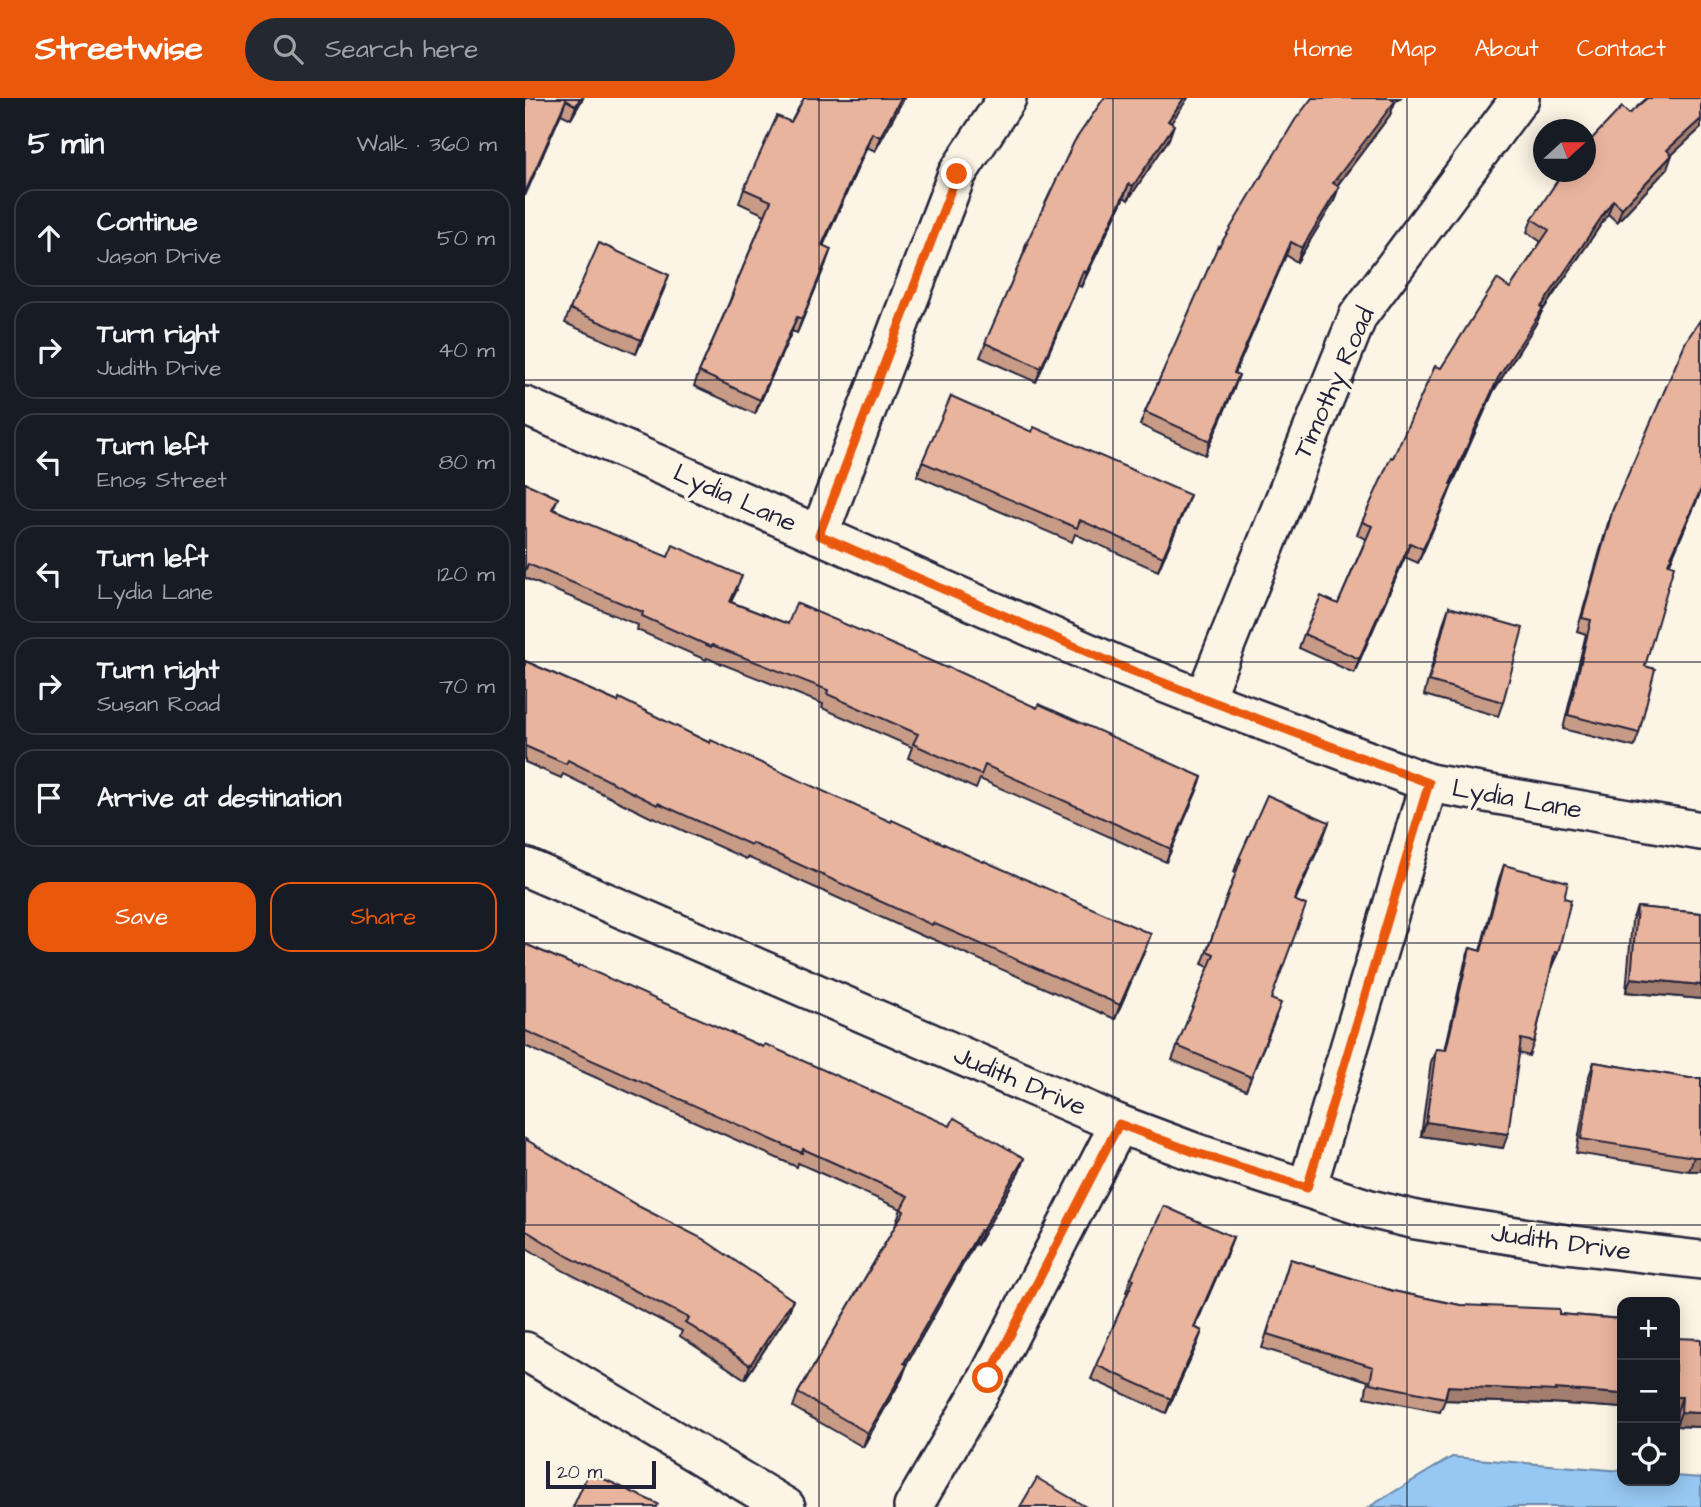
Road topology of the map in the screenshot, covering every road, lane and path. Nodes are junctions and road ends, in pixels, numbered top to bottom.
1 (1007, 98) edge
2 (1520, 98) edge
3 (525, 407) edge
4 (819, 535) junction
5 (1205, 699) junction
6 (1429, 783) junction
7 (1701, 831) edge
8 (525, 867) edge
9 (1119, 1124) junction
10 (1307, 1188) junction
11 (1701, 1260) edge
12 (525, 1350) edge
13 (786, 1507) edge
14 (913, 1507) edge

1 - 4 street
2 - 5 street, Timothy Road
3 - 4 street, Lydia Lane
4 - 5 street, Lydia Lane
5 - 6 street, Lydia Lane
6 - 7 street, Lydia Lane
6 - 10 street
8 - 9 street, Judith Drive
9 - 10 street, Judith Drive
9 - 14 street
10 - 11 street, Judith Drive
12 - 13 street

